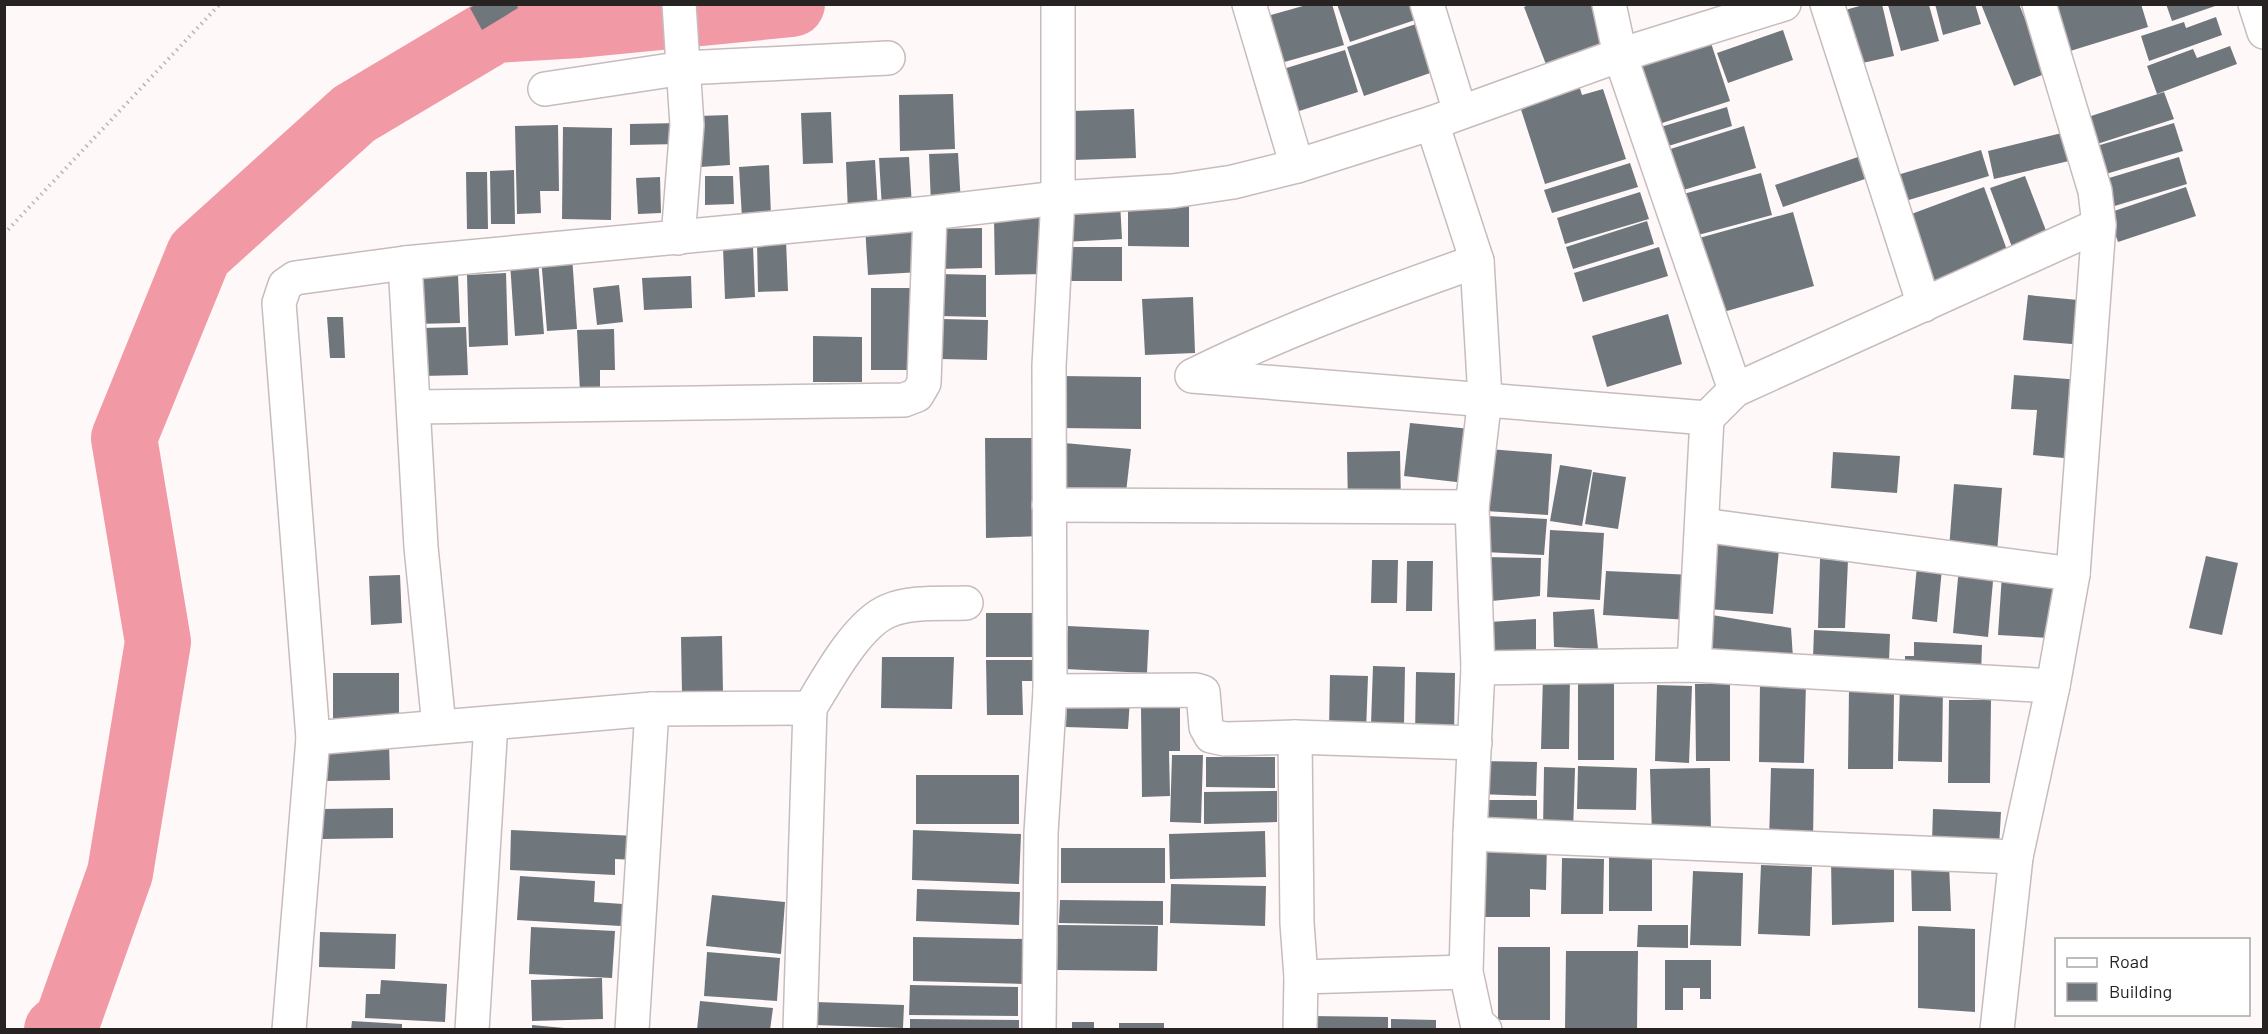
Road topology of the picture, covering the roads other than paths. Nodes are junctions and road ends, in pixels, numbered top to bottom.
1 (1058, 4) edge
2 (1249, 4) edge
3 (1427, 4) edge
4 (1609, 4) edge
5 (1784, 4) edge
6 (1827, 4) edge
7 (2039, 4) edge
8 (2255, 4) edge
9 (680, 13) edge
10 (2264, 33) edge
11 (1620, 55) junction
12 (888, 58) dead end
13 (684, 68) junction
14 (545, 89) dead end
15 (1446, 117) junction
16 (1297, 166) junction
17 (1058, 198) junction
18 (930, 213) junction
19 (2099, 225) junction
20 (678, 238) junction
21 (1477, 261) junction
22 (405, 263) junction
23 (1924, 305) junction
24 (1735, 390) junction
25 (1485, 398) junction
26 (414, 407) junction
27 (1707, 418) junction
28 (1049, 505) junction
29 (1472, 507) junction
30 (1701, 525) junction
31 (2073, 573) junction
32 (966, 603) dead end
33 (1694, 665) junction
34 (1478, 668) junction
35 (2053, 686) junction
36 (1050, 691) junction
37 (810, 708) junction
38 (652, 709) junction
39 (491, 723) junction
40 (440, 726) junction
41 (1295, 737) junction
42 (313, 738) junction
43 (1475, 743) junction
44 (1470, 834) junction
45 (2016, 857) junction
46 (1466, 972) junction
47 (1301, 977) junction
48 (289, 1029) edge
49 (472, 1029) edge
50 (632, 1029) edge
51 (800, 1029) edge
52 (1039, 1029) edge
53 (1300, 1029) edge
54 (1485, 1029) edge
55 (1997, 1029) edge

1 - 17 street
2 - 16 street
3 - 15 street
4 - 11 street
5 - 11 street
6 - 23 street
7 - 19 street
8 - 10 street
9 - 13 street
11 - 15 street
11 - 24 street
12 - 13 street
13 - 14 street
13 - 20 street
15 - 16 street
15 - 21 street
16 - 17 street
17 - 18 street
17 - 28 street
18 - 20 street
18 - 26 street
19 - 23 street
19 - 31 street
20 - 22 street
21 - 25 street
21 - 25 street
22 - 26 street
22 - 42 street
23 - 24 street
24 - 27 street
25 - 27 street
25 - 29 street
26 - 40 street
27 - 30 street
28 - 29 street
28 - 36 street
29 - 34 street
30 - 31 street
30 - 33 street
31 - 35 street
32 - 37 street
33 - 34 street
33 - 35 street
34 - 43 street
35 - 45 street
36 - 41 street
36 - 52 street
37 - 38 street
37 - 51 street
38 - 39 street
38 - 50 street
39 - 40 street
39 - 49 street
40 - 42 street
41 - 43 street
41 - 47 street
42 - 48 street
43 - 44 street
44 - 45 street
44 - 46 street
45 - 55 street
46 - 47 street
46 - 54 street
47 - 53 street

